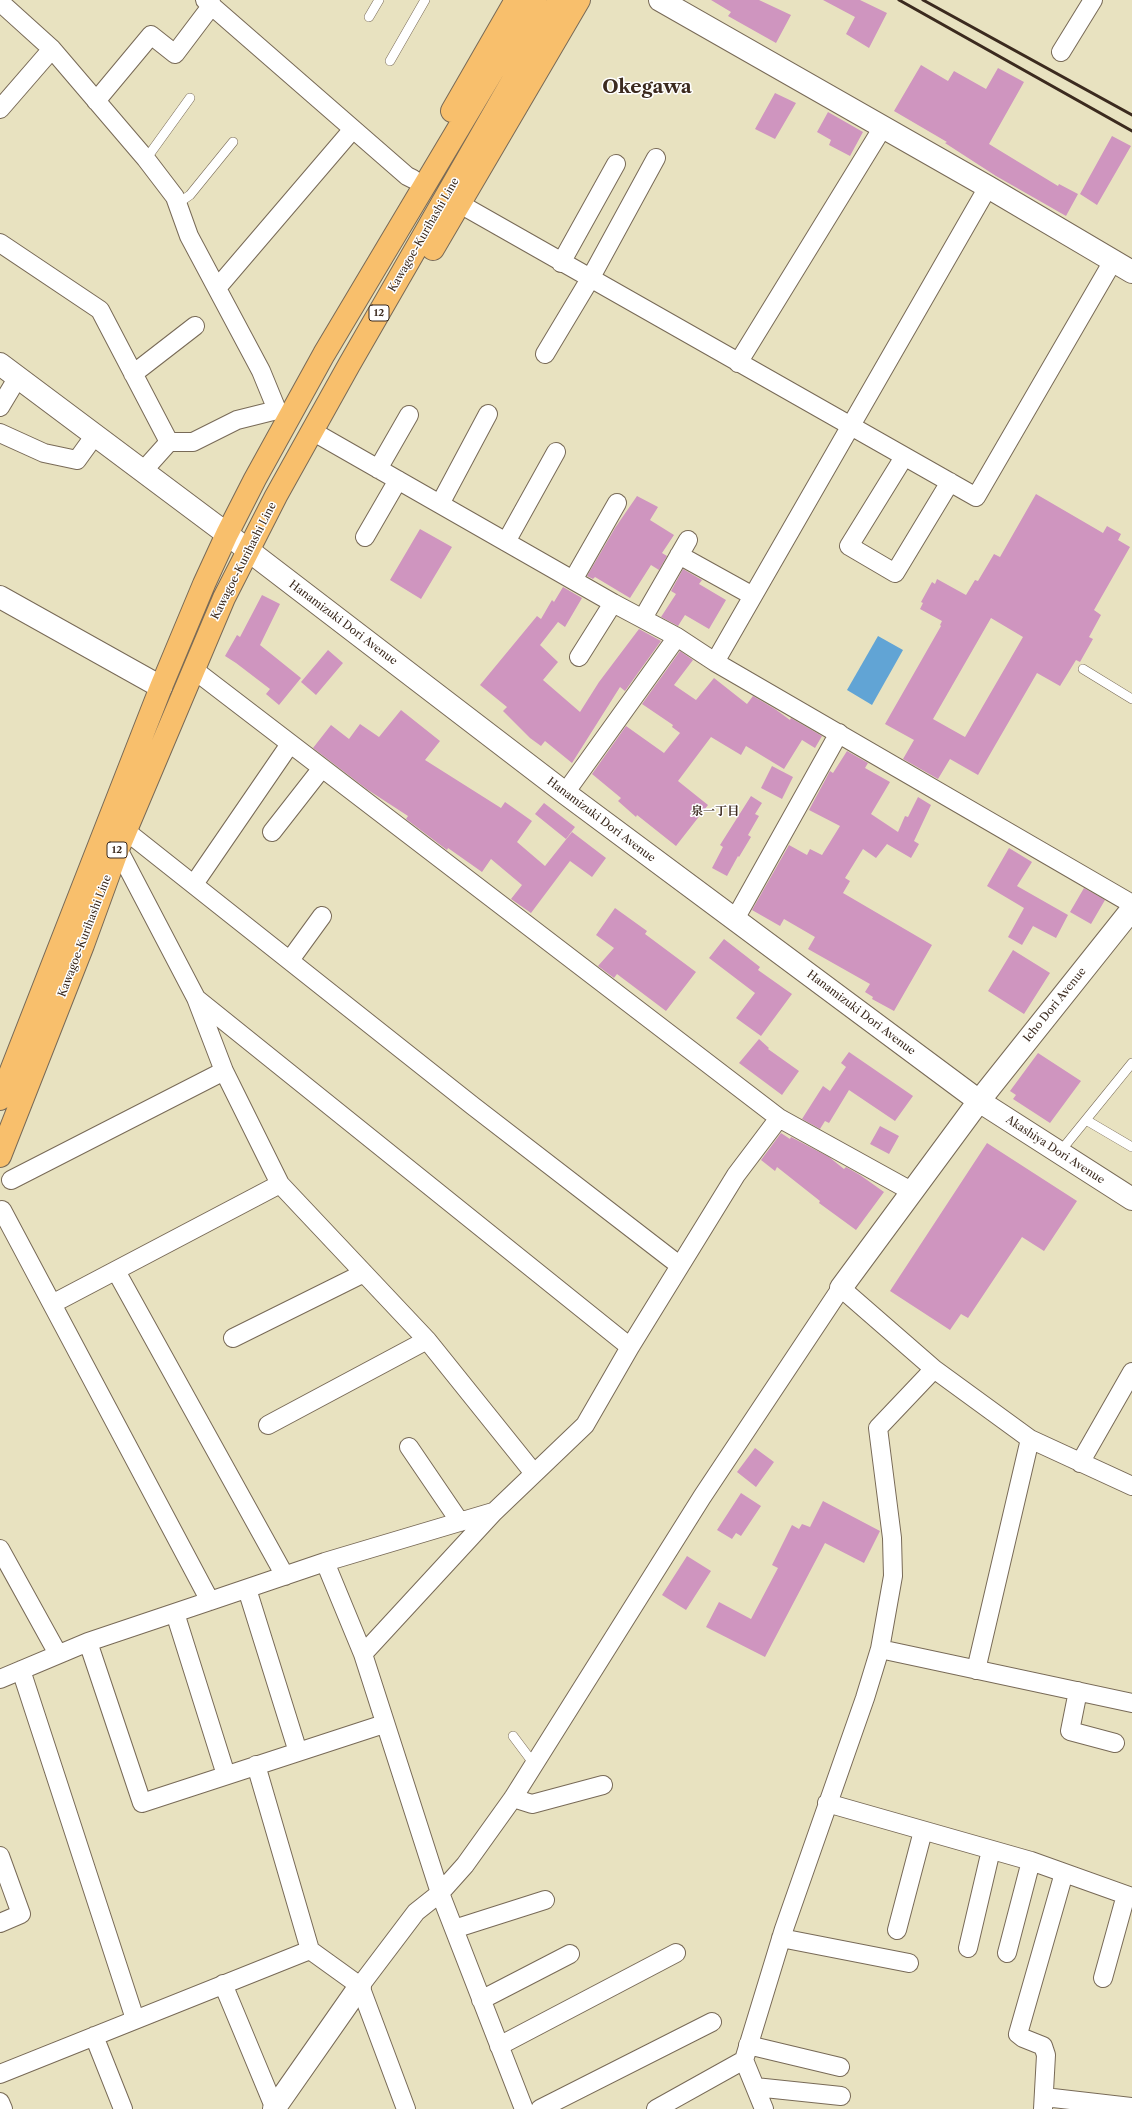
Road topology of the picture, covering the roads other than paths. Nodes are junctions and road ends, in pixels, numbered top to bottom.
1 (379, 0) edge
2 (425, 0) edge
3 (516, 0) edge
4 (535, 0) edge
5 (559, 0) edge
6 (580, 0) edge
7 (660, 0) edge
8 (1093, 0) edge
9 (0, 2) edge
10 (208, 2) edge
11 (369, 17) dead end
12 (52, 49) junction
13 (1061, 52) dead end
14 (390, 61) dead end
15 (504, 73) junction
16 (190, 98) dead end
17 (96, 101) junction
18 (0, 110) edge
19 (882, 127) junction
20 (353, 129) junction
21 (233, 142) dead end
22 (656, 158) dead end
23 (146, 159) junction
24 (616, 164) dead end
25 (413, 179) junction
26 (988, 187) junction
27 (177, 204) junction
28 (460, 204) junction
29 (0, 243) edge
30 (1113, 261) junction
31 (562, 262) junction
32 (1132, 272) edge
33 (590, 279) junction
34 (216, 288) junction
35 (195, 326) dead end
36 (324, 354) junction
37 (545, 354) dead end
38 (738, 363) junction
39 (0, 364) edge
40 (349, 365) junction
41 (133, 374) junction
42 (18, 378) junction
43 (0, 407) edge
44 (283, 414) junction
45 (488, 414) dead end
46 (409, 415) dead end
47 (851, 427) junction
48 (312, 431) junction
49 (0, 433) edge
50 (95, 434) junction
51 (169, 442) junction
52 (556, 452) dead end
53 (904, 457) junction
54 (378, 469) junction
55 (143, 471) junction
56 (398, 480) junction
57 (950, 482) junction
58 (617, 503) dead end
59 (440, 504) junction
60 (227, 534) junction
61 (365, 537) dead end
62 (506, 542) junction
63 (248, 550) junction
64 (573, 580) junction
65 (753, 596) junction
66 (0, 597) edge
67 (613, 603) junction
68 (642, 618) junction
69 (677, 637) junction
70 (579, 657) dead end
71 (715, 662) junction
72 (193, 669) junction
73 (1083, 669) dead end
74 (161, 687) junction
75 (1132, 699) edge
76 (839, 733) junction
77 (290, 744) junction
78 (322, 768) junction
79 (565, 793) junction
80 (272, 832) dead end
81 (122, 840) junction
82 (194, 884) junction
83 (1132, 904) edge
84 (1132, 909) edge
85 (322, 916) dead end
86 (735, 919) junction
87 (290, 960) junction
88 (196, 998) junction
89 (1132, 1063) edge
90 (224, 1071) junction
91 (0, 1100) edge
92 (979, 1101) junction
93 (778, 1118) junction
94 (1086, 1120) junction
95 (1132, 1147) edge
96 (1059, 1153) junction
97 (0, 1156) edge
98 (10, 1180) dead end
99 (280, 1184) junction
100 (911, 1191) junction
101 (1132, 1199) edge
102 (2, 1210) dead end
103 (679, 1265) junction
104 (116, 1271) junction
105 (364, 1273) junction
106 (841, 1288) junction
107 (52, 1304) junction
108 (233, 1338) dead end
109 (427, 1340) junction
110 (630, 1347) junction
111 (934, 1369) junction
112 (1132, 1372) edge
113 (268, 1426) dead end
114 (1030, 1439) junction
115 (409, 1447) dead end
116 (1080, 1463) junction
117 (533, 1472) junction
118 (1132, 1486) edge
119 (494, 1512) junction
120 (460, 1522) junction
121 (0, 1549) edge
122 (325, 1562) junction
123 (285, 1576) junction
124 (247, 1589) junction
125 (210, 1601) junction
126 (175, 1613) junction
127 (88, 1642) junction
128 (880, 1649) junction
129 (58, 1654) junction
130 (363, 1654) junction
131 (21, 1670) junction
132 (976, 1670) junction
133 (0, 1679) edge
134 (1078, 1691) junction
135 (1132, 1703) edge
136 (384, 1724) junction
137 (513, 1736) dead end
138 (1115, 1743) dead end
139 (298, 1752) junction
140 (534, 1764) junction
141 (256, 1766) junction
142 (226, 1775) junction
143 (603, 1785) dead end
144 (513, 1798) junction
145 (827, 1803) junction
146 (923, 1831) junction
147 (991, 1850) junction
148 (0, 1856) edge
149 (1031, 1861) junction
150 (1064, 1873) junction
151 (440, 1893) junction
152 (1129, 1896) edge
153 (545, 1900) dead end
154 (0, 1923) edge
155 (454, 1929) junction
156 (897, 1930) dead end
157 (781, 1938) junction
158 (968, 1948) dead end
159 (310, 1950) junction
160 (676, 1953) dead end
161 (1007, 1953) dead end
162 (570, 1954) dead end
163 (908, 1963) dead end
164 (1103, 1978) dead end
165 (223, 1984) junction
166 (360, 1986) junction
167 (481, 2000) junction
168 (135, 2019) junction
169 (712, 2022) dead end
170 (94, 2036) junction
171 (499, 2046) junction
172 (746, 2052) junction
173 (840, 2067) dead end
174 (0, 2074) edge
175 (755, 2087) junction
176 (841, 2096) dead end
177 (0, 2102) edge
178 (1043, 2103) edge
179 (663, 2107) edge
180 (1132, 2107) edge
181 (3, 2109) edge
182 (123, 2109) edge
183 (274, 2109) edge
184 (406, 2109) edge
185 (524, 2109) edge
186 (540, 2109) edge
187 (764, 2109) edge

1 - 11 lane
2 - 14 lane
3 - 25 main road
4 - 15 main road, Kawagoe-Kurihashi Line / 12
5 - 15 main road, Kawagoe-Kurihashi Line / 12
6 - 28 main road
7 - 19 street
8 - 13 street
9 - 12 street
10 - 17 street
10 - 20 street
12 - 17 street
12 - 18 street
15 - 36 main road, Kawagoe-Kurihashi Line / 12
15 - 40 main road, Kawagoe-Kurihashi Line / 12
16 - 23 lane
17 - 23 street
19 - 26 street
19 - 38 street
20 - 25 street
20 - 34 street
21 - 27 lane
22 - 33 street
23 - 27 street
24 - 31 street
25 - 36 main road
26 - 30 street
26 - 47 street
27 - 34 street
28 - 31 street
28 - 40 main road
29 - 41 street
30 - 32 street
30 - 57 street
31 - 33 street
33 - 37 street
33 - 38 street
34 - 44 street
35 - 41 street
36 - 44 main road, Kawagoe-Kurihashi Line / 12
38 - 47 street
39 - 42 street, Hanamizuki Dori Avenue
40 - 48 main road, Kawagoe-Kurihashi Line / 12
41 - 51 street
42 - 43 street
42 - 50 street, Hanamizuki Dori Avenue
44 - 51 street
44 - 60 main road, Kawagoe-Kurihashi Line / 12
45 - 59 street
46 - 54 street
47 - 53 street
47 - 65 street
48 - 54 street
48 - 63 main road, Kawagoe-Kurihashi Line / 12
49 - 50 street
50 - 55 street, Hanamizuki Dori Avenue
51 - 55 street
52 - 62 street
53 - 57 street
53 - 57 street
54 - 56 street
55 - 60 street, Hanamizuki Dori Avenue
56 - 59 street
56 - 61 street
58 - 64 street
59 - 62 street
60 - 63 street, Hanamizuki Dori Avenue
60 - 74 main road, Kawagoe-Kurihashi Line / 12
62 - 64 street
63 - 72 main road, Kawagoe-Kurihashi Line / 12
63 - 79 street, Hanamizuki Dori Avenue
64 - 67 street
65 - 68 street
65 - 71 street
66 - 74 street
67 - 68 street
67 - 70 street
68 - 69 street
69 - 71 street
69 - 79 street
71 - 76 street
72 - 77 street
72 - 81 main road, Kawagoe-Kurihashi Line / 12
73 - 75 lane
74 - 91 main road, Kawagoe-Kurihashi Line / 12
76 - 83 street
76 - 86 street
77 - 78 street
77 - 82 street
78 - 80 street
78 - 93 street
79 - 86 street, Hanamizuki Dori Avenue
81 - 82 street
81 - 88 street
81 - 97 main road, Kawagoe-Kurihashi Line / 12
82 - 87 street
84 - 92 street, Icho Dori Avenue
85 - 87 street
86 - 92 street, Hanamizuki Dori Avenue
87 - 103 street
88 - 90 street
88 - 110 street
89 - 94 lane
90 - 98 street
90 - 99 street
92 - 96 street, Akashiya Dori Avenue
92 - 100 street, Icho Dori Avenue
93 - 100 street
93 - 103 street
94 - 95 lane
94 - 96 lane
96 - 101 street, Akashiya Dori Avenue
99 - 104 street
99 - 105 street
100 - 106 street, Icho Dori Avenue
102 - 107 street
103 - 110 street
104 - 107 street
104 - 123 street
105 - 108 street
105 - 109 street
106 - 111 street
106 - 140 street
107 - 125 street
109 - 113 street
109 - 117 street
110 - 117 street
111 - 114 street
111 - 128 street
112 - 116 street
114 - 116 street
114 - 132 street
115 - 120 street
116 - 118 street
117 - 119 street
119 - 120 street
119 - 130 street
120 - 122 street
121 - 129 street
122 - 123 street
122 - 130 street
123 - 124 street
124 - 125 street
124 - 139 street
125 - 126 street
126 - 127 street
126 - 142 street
127 - 129 street
127 - 142 street
128 - 132 street
128 - 145 street
129 - 131 street
130 - 136 street
131 - 133 street
131 - 168 street
132 - 134 street
134 - 135 street
134 - 138 street
136 - 139 street
136 - 151 street
137 - 140 lane
139 - 141 street
140 - 144 street
141 - 142 street
141 - 159 street
143 - 144 street
144 - 151 street
145 - 146 street
145 - 157 street
146 - 147 street
146 - 156 street
147 - 149 street
147 - 158 street
148 - 154 street
149 - 150 street
149 - 161 street
150 - 152 street
150 - 178 street
151 - 155 street
151 - 166 street
152 - 164 street
153 - 155 street
155 - 167 street
157 - 163 street
157 - 172 street
159 - 165 street
159 - 166 street
160 - 171 street
162 - 167 street
165 - 168 street
165 - 183 street
166 - 183 street
166 - 184 street
167 - 171 street
168 - 170 street
169 - 186 street
170 - 174 street
170 - 182 street
171 - 185 street
172 - 173 street
172 - 175 street
172 - 179 street
175 - 176 street
175 - 187 street
177 - 181 street
178 - 180 street

